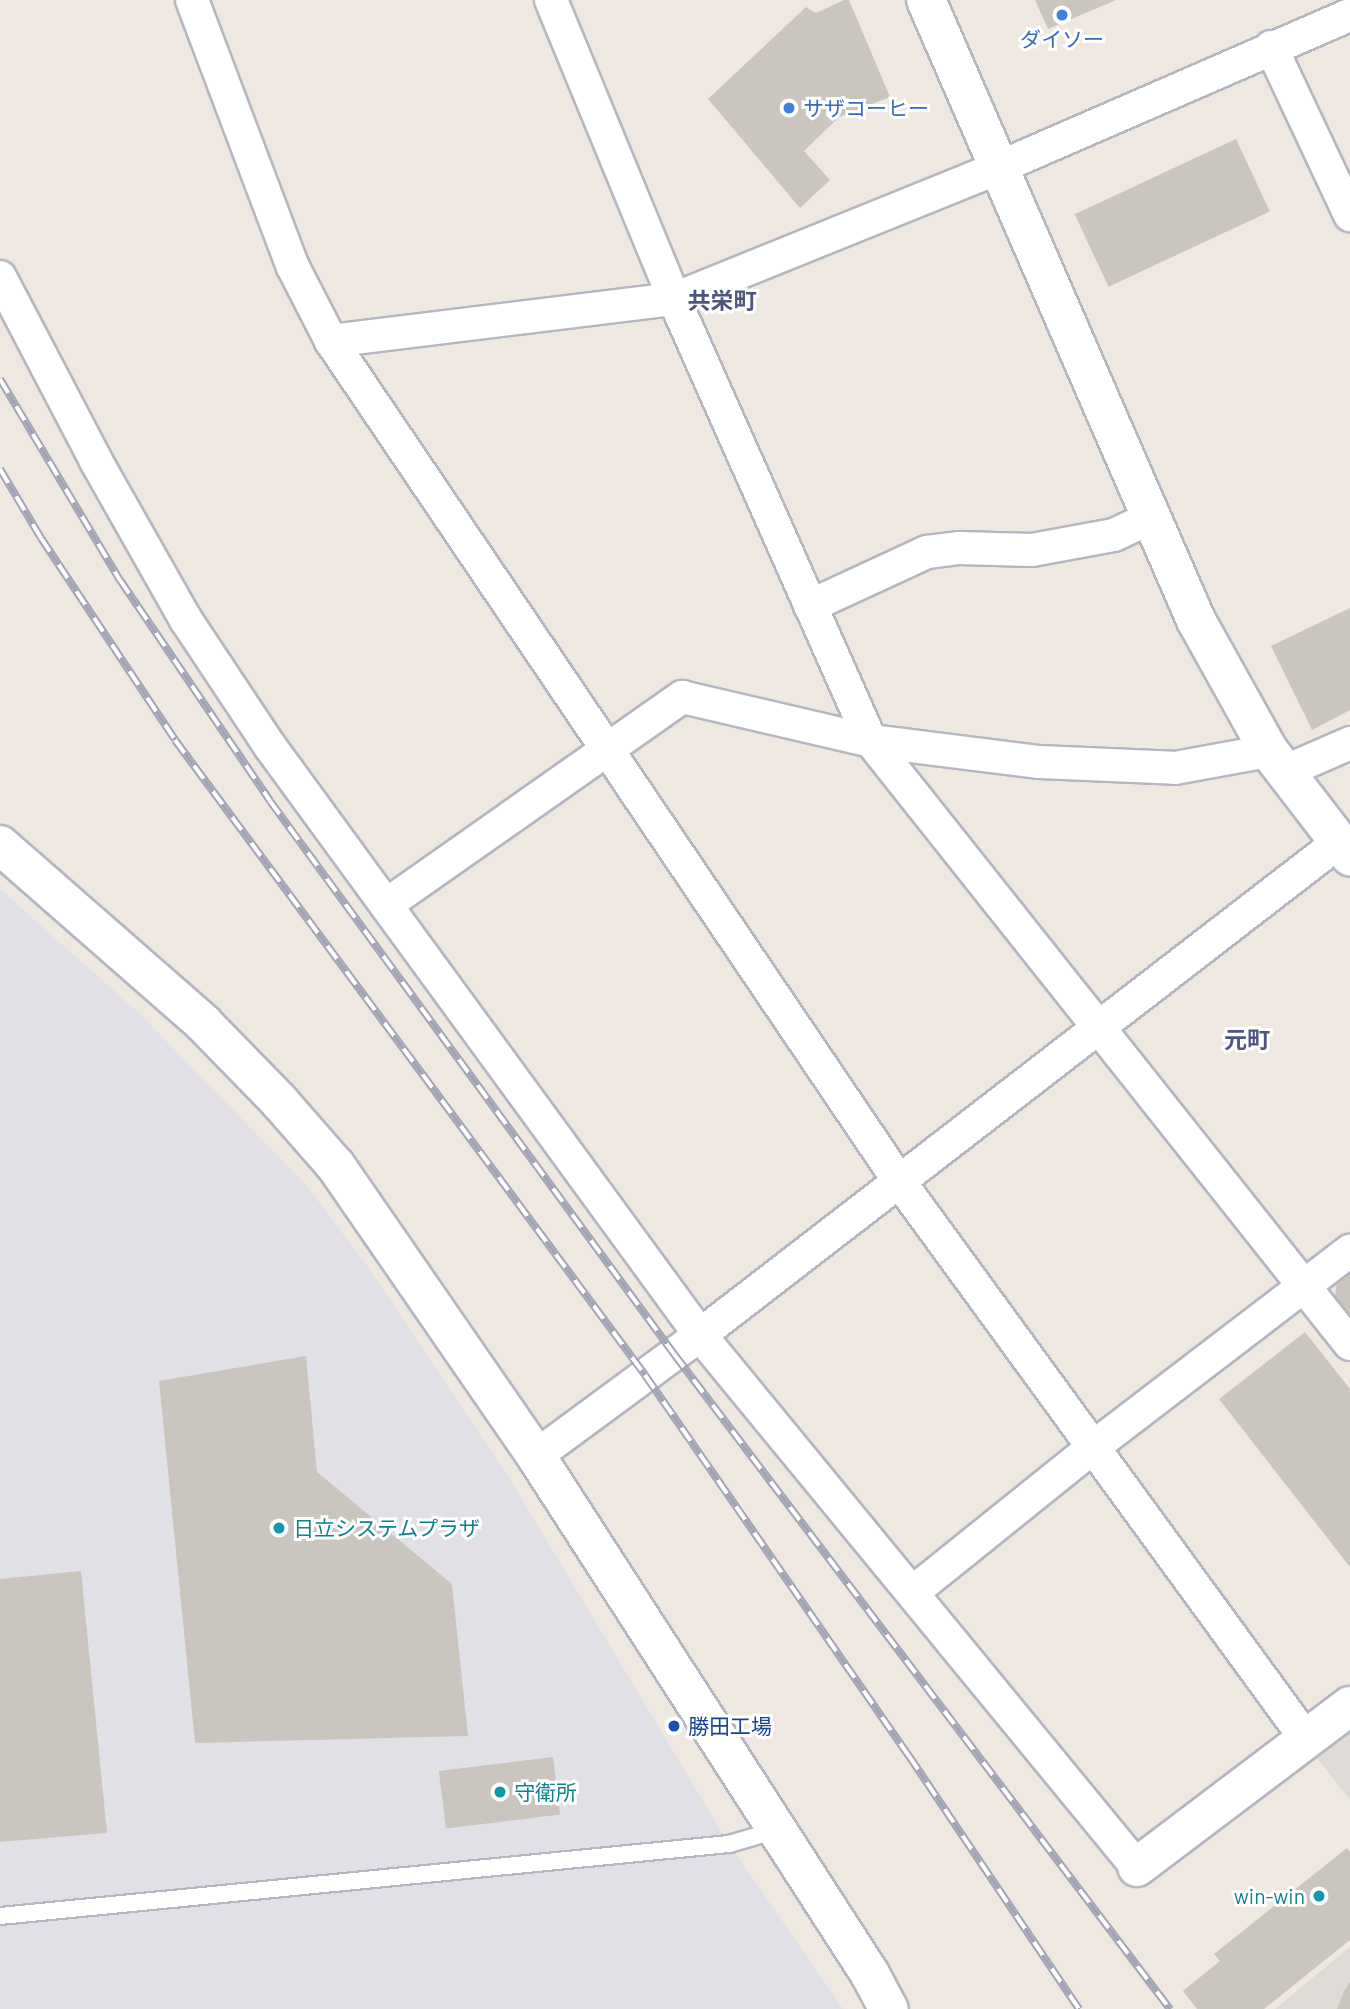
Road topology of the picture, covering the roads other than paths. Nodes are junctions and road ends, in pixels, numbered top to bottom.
1 (191, 0) edge
2 (551, 0) edge
3 (926, 0) edge
4 (1350, 15) edge
5 (1271, 47) junction
6 (1000, 167) junction
7 (1350, 215) edge
8 (0, 277) edge
9 (674, 299) junction
10 (331, 341) junction
11 (1152, 517) junction
12 (810, 606) junction
13 (871, 741) junction
14 (1350, 743) edge
15 (606, 752) junction
16 (1276, 761) junction
17 (1346, 843) edge
18 (0, 845) edge
19 (386, 905) junction
20 (1099, 1026) junction
21 (899, 1181) junction
22 (1350, 1251) edge
23 (1306, 1286) junction
24 (700, 1335) junction
25 (1350, 1344) edge
26 (1092, 1448) junction
27 (536, 1456) junction
28 (913, 1592) junction
29 (1350, 1706) edge
30 (1306, 1739) junction
31 (777, 1830) junction
32 (1137, 1867) joint
33 (0, 1916) edge
34 (888, 2009) edge

1 - 10 street
2 - 9 street
3 - 6 street
4 - 5 street
5 - 6 street
5 - 7 street
6 - 9 street
6 - 11 street
8 - 19 street
9 - 10 street
9 - 12 street
10 - 15 street
11 - 12 street
11 - 16 street
12 - 13 street
13 - 15 street
13 - 16 street
13 - 20 street
14 - 16 street
15 - 19 street
15 - 21 street
16 - 17 street
17 - 20 street
18 - 27 street
19 - 24 street
20 - 21 street
20 - 23 street
21 - 24 street
21 - 26 street
22 - 23 street
23 - 25 street
23 - 26 street
24 - 27 street
24 - 28 street
26 - 28 street
26 - 30 street
27 - 31 street
28 - 32 street
29 - 30 street
30 - 32 street
31 - 33 lane
31 - 34 street

